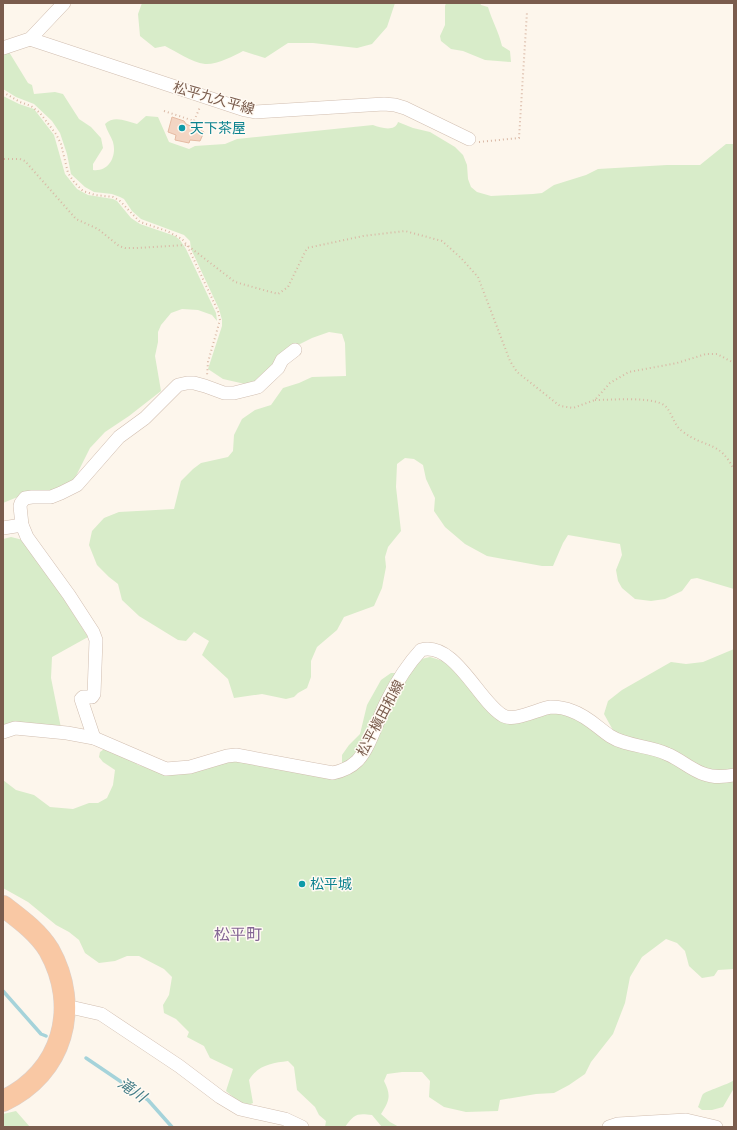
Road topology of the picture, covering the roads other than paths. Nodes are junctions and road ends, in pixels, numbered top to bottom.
1 (64, 3) edge
2 (30, 39) junction
3 (3, 48) edge
4 (473, 141) road end
5 (295, 350) dead end
6 (22, 525) junction
7 (3, 528) edge
8 (3, 732) edge
9 (94, 738) junction
10 (734, 775) edge
11 (3, 906) edge
12 (66, 1006) junction
13 (3, 1101) edge
14 (302, 1127) edge
15 (609, 1127) edge
16 (716, 1127) edge

1 - 2 street
2 - 3 street
2 - 4 street, 松平九久平線
5 - 6 street
6 - 7 street
6 - 9 street
8 - 9 street, 松平槇田和線
9 - 10 street, 松平槇田和線
11 - 12 highway
12 - 13 highway
12 - 14 street
15 - 16 street

